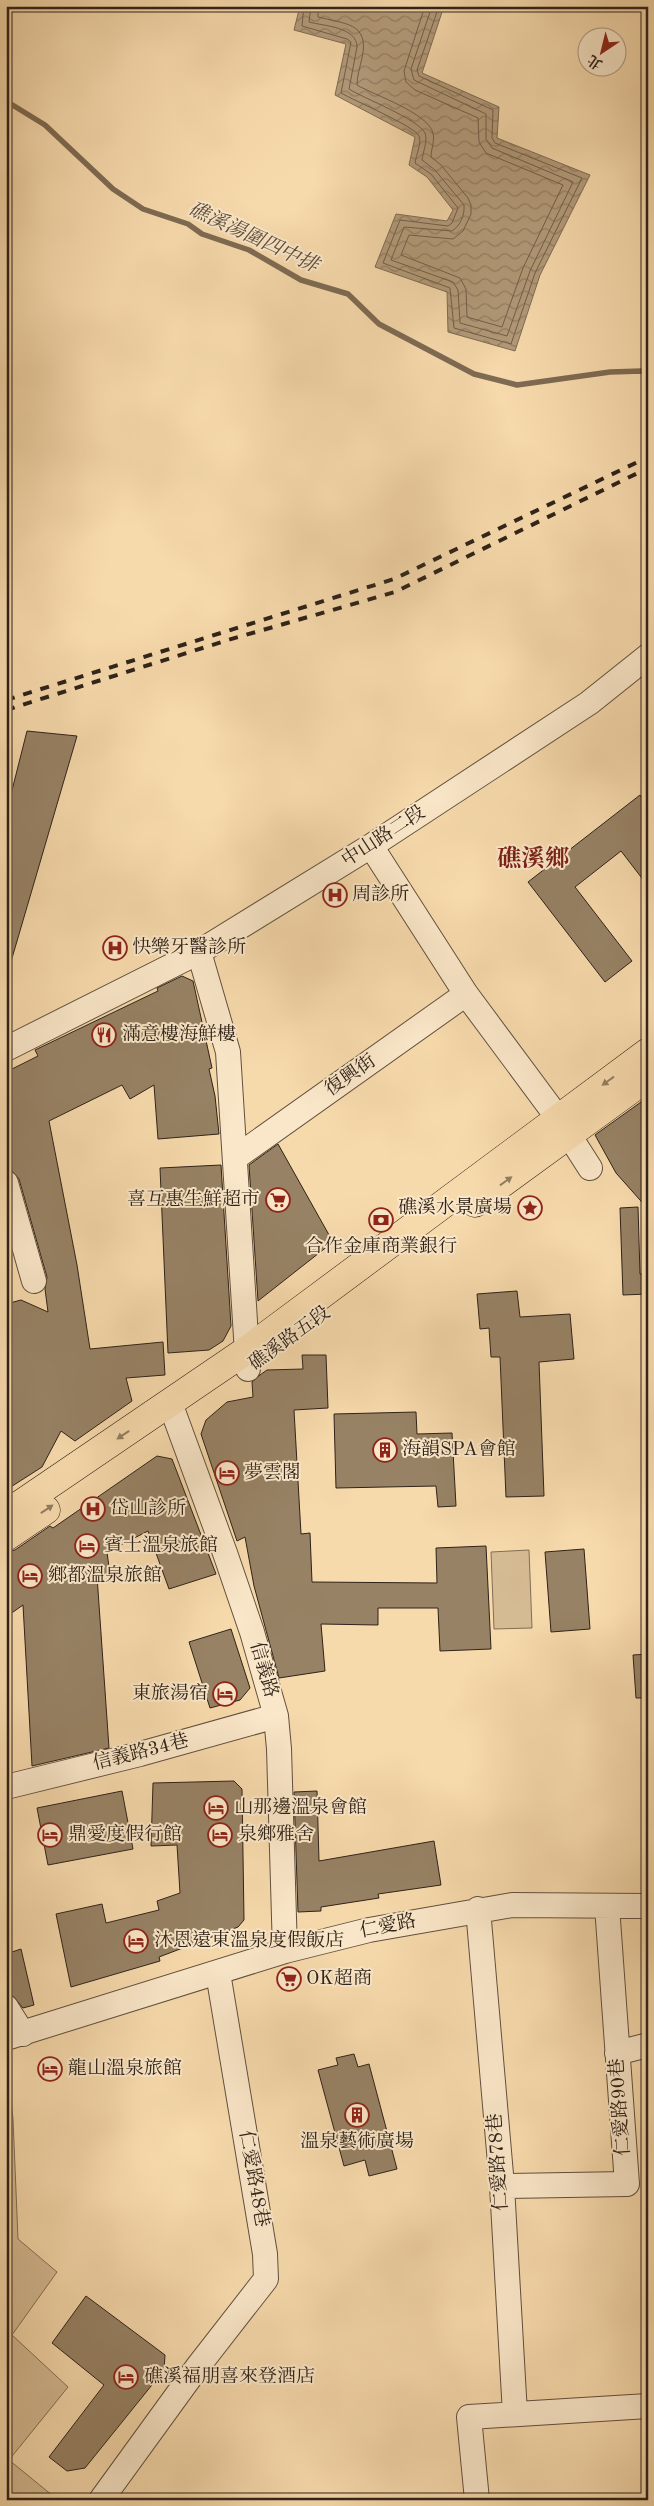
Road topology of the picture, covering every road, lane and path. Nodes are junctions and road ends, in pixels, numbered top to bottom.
1 (648, 656) edge
2 (372, 846) junction
3 (199, 952) junction
4 (466, 994) junction
5 (6, 1048) edge
6 (648, 1052) edge
7 (648, 1077) edge
8 (564, 1126) junction
9 (235, 1158) junction
10 (590, 1168) dead end
11 (6, 1183) edge
12 (34, 1281) dead end
13 (247, 1360) junction
14 (173, 1411) junction
15 (6, 1514) edge
16 (6, 1537) edge
17 (276, 1716) junction
18 (6, 1787) edge
19 (607, 1906) junction
20 (648, 1906) edge
21 (478, 1910) junction
22 (285, 1951) junction
23 (218, 1973) junction
24 (6, 2007) edge
25 (14, 2036) edge
26 (648, 2045) edge
27 (617, 2053) junction
28 (502, 2186) junction
29 (648, 2406) edge
30 (515, 2414) junction
31 (101, 2500) edge
32 (477, 2500) edge

1 - 2 street, 中山路二段
2 - 3 street, 中山路二段
2 - 4 street
3 - 5 street, 中山路二段
3 - 9 street
4 - 8 street
4 - 9 street, 復興街
6 -> 8 main road
7 - 8 main road
8 - 10 street
8 - 13 main road, 礁溪路五段
9 - 13 street
11 - 12 street
13 - 14 main road, 礁溪路五段
14 -> 15 main road, 礁溪路五段
16 -> 14 main road, 礁溪路五段
14 - 17 street, 信義路
17 - 18 street, 信義路34巷
17 - 22 street, 信義路
19 - 20 street, 仁愛路
19 - 21 street, 仁愛路
19 - 27 street, 仁愛路90巷
21 - 22 street, 仁愛路
21 - 28 street, 仁愛路78巷
22 - 23 street, 仁愛路
23 - 25 street, 仁愛路
23 - 31 street, 仁愛路48巷
24 - 25 street, 仁愛路
26 - 27 street
27 - 28 street, 仁愛路90巷
28 - 30 street, 仁愛路78巷
29 - 30 street
30 - 32 street

